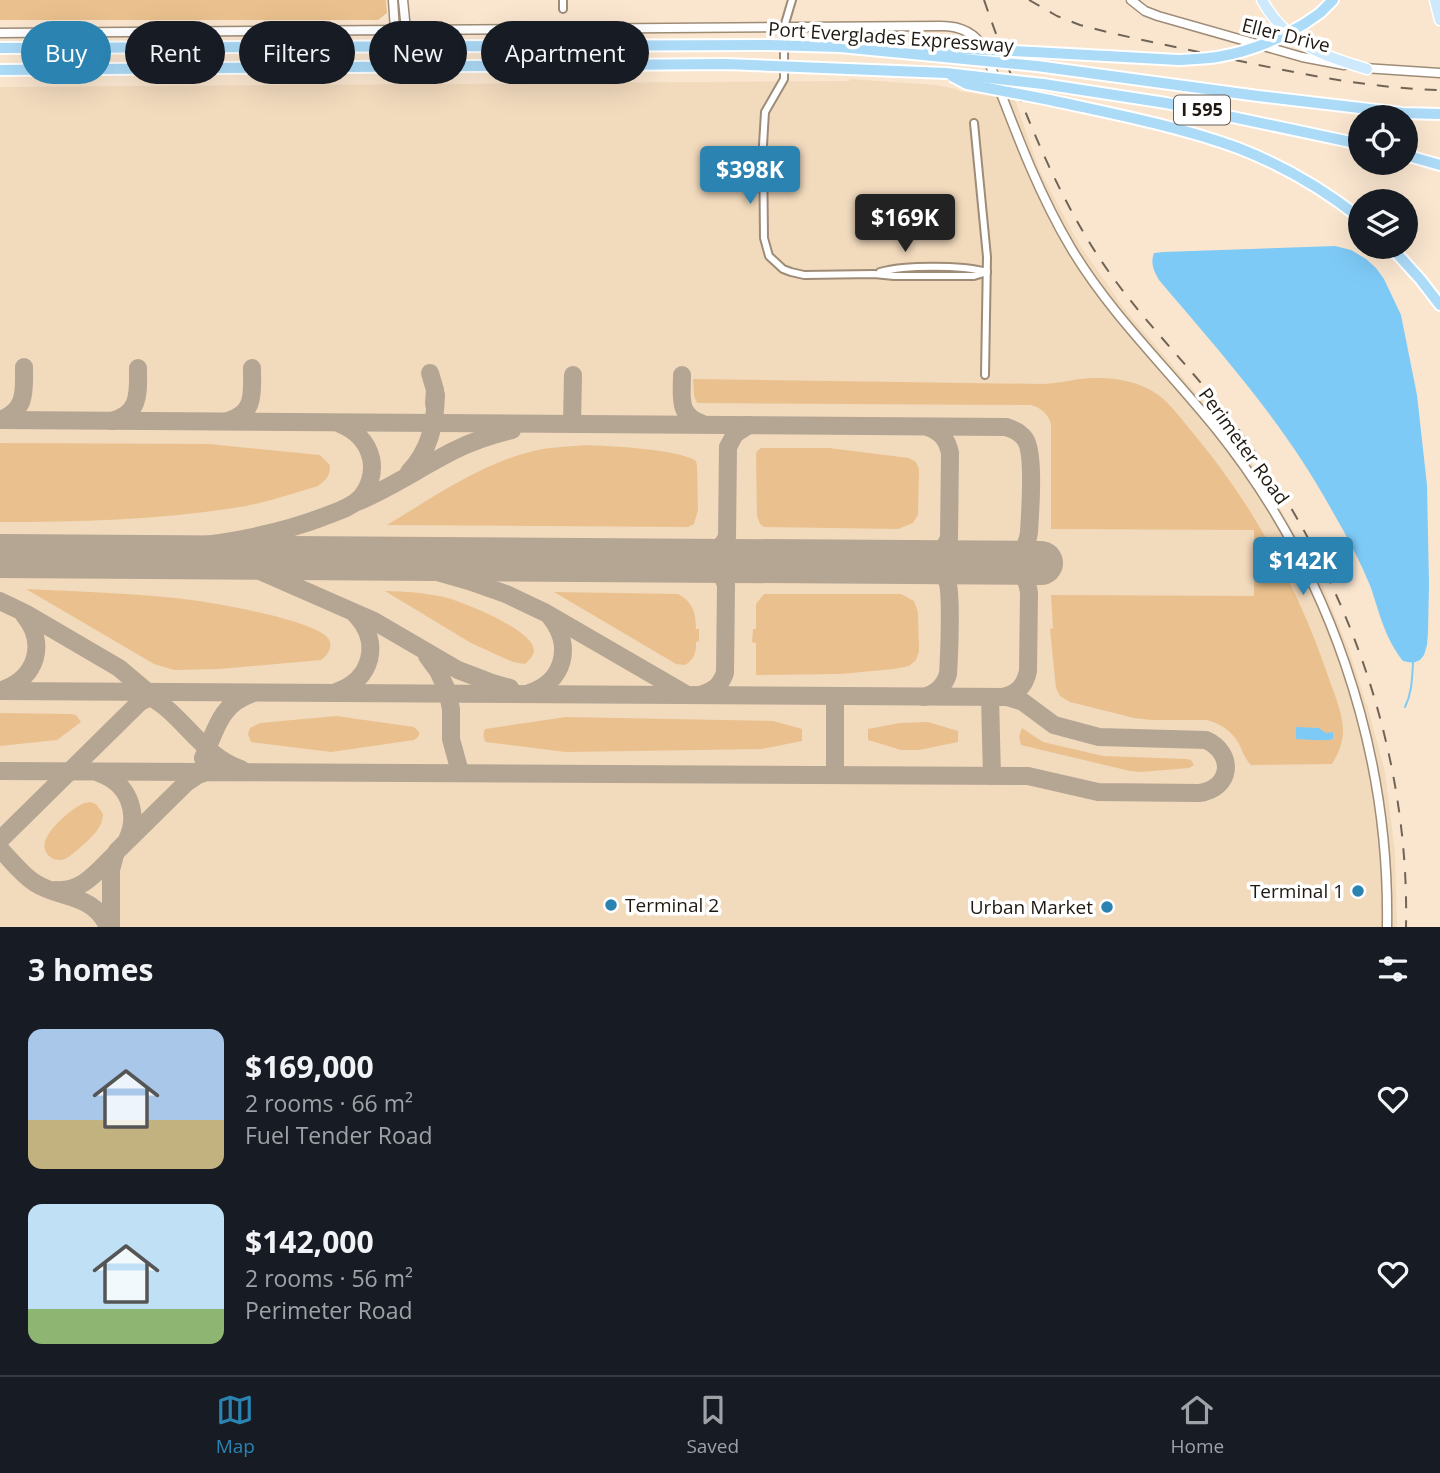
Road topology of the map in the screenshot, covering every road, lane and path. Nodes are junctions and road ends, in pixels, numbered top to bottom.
1 (393, 0) edge
2 (403, 0) edge
3 (563, 0) edge
4 (792, 0) edge
5 (1130, 0) edge
6 (1262, 0) edge
7 (1333, 0) edge
8 (1435, 0) edge
9 (563, 9) dead end
10 (1440, 20) edge
11 (395, 21) edge
12 (405, 21) edge
13 (784, 27) junction
14 (369, 30) edge
15 (467, 30) edge
16 (0, 33) edge
17 (840, 47) junction
18 (0, 48) edge
19 (1367, 68) junction
20 (0, 70) edge
21 (946, 73) junction
22 (1440, 73) edge
23 (1440, 116) edge
24 (974, 123) dead end
25 (1348, 141) edge
26 (1418, 157) edge
27 (1440, 162) edge
28 (1348, 209) edge
29 (1402, 259) edge
30 (987, 272) junction
31 (1440, 305) edge
32 (985, 375) dead end
33 (1387, 927) edge

1 - 11 street
2 - 12 street
3 - 9 street
4 - 13 street
5 - 19 street, Eller Drive
6 - 19 main road
7 - 17 highway, bridge
8 - 10 main road
13 - 15 street
13 - 30 street
13 - 33 street, Perimeter Road
14 - 16 street
17 - 18 highway, Port Everglades Expressway / I 595, bridge
17 - 23 highway, Port Everglades Expressway / I 595, bridge
19 - 22 street, Eller Drive
20 - 21 highway, Port Everglades Expressway / I 595, bridge
21 - 25 highway, Port Everglades Expressway / I 595, bridge
21 - 28 highway, bridge
24 - 30 street
26 - 27 highway
29 - 31 highway
30 - 32 street

